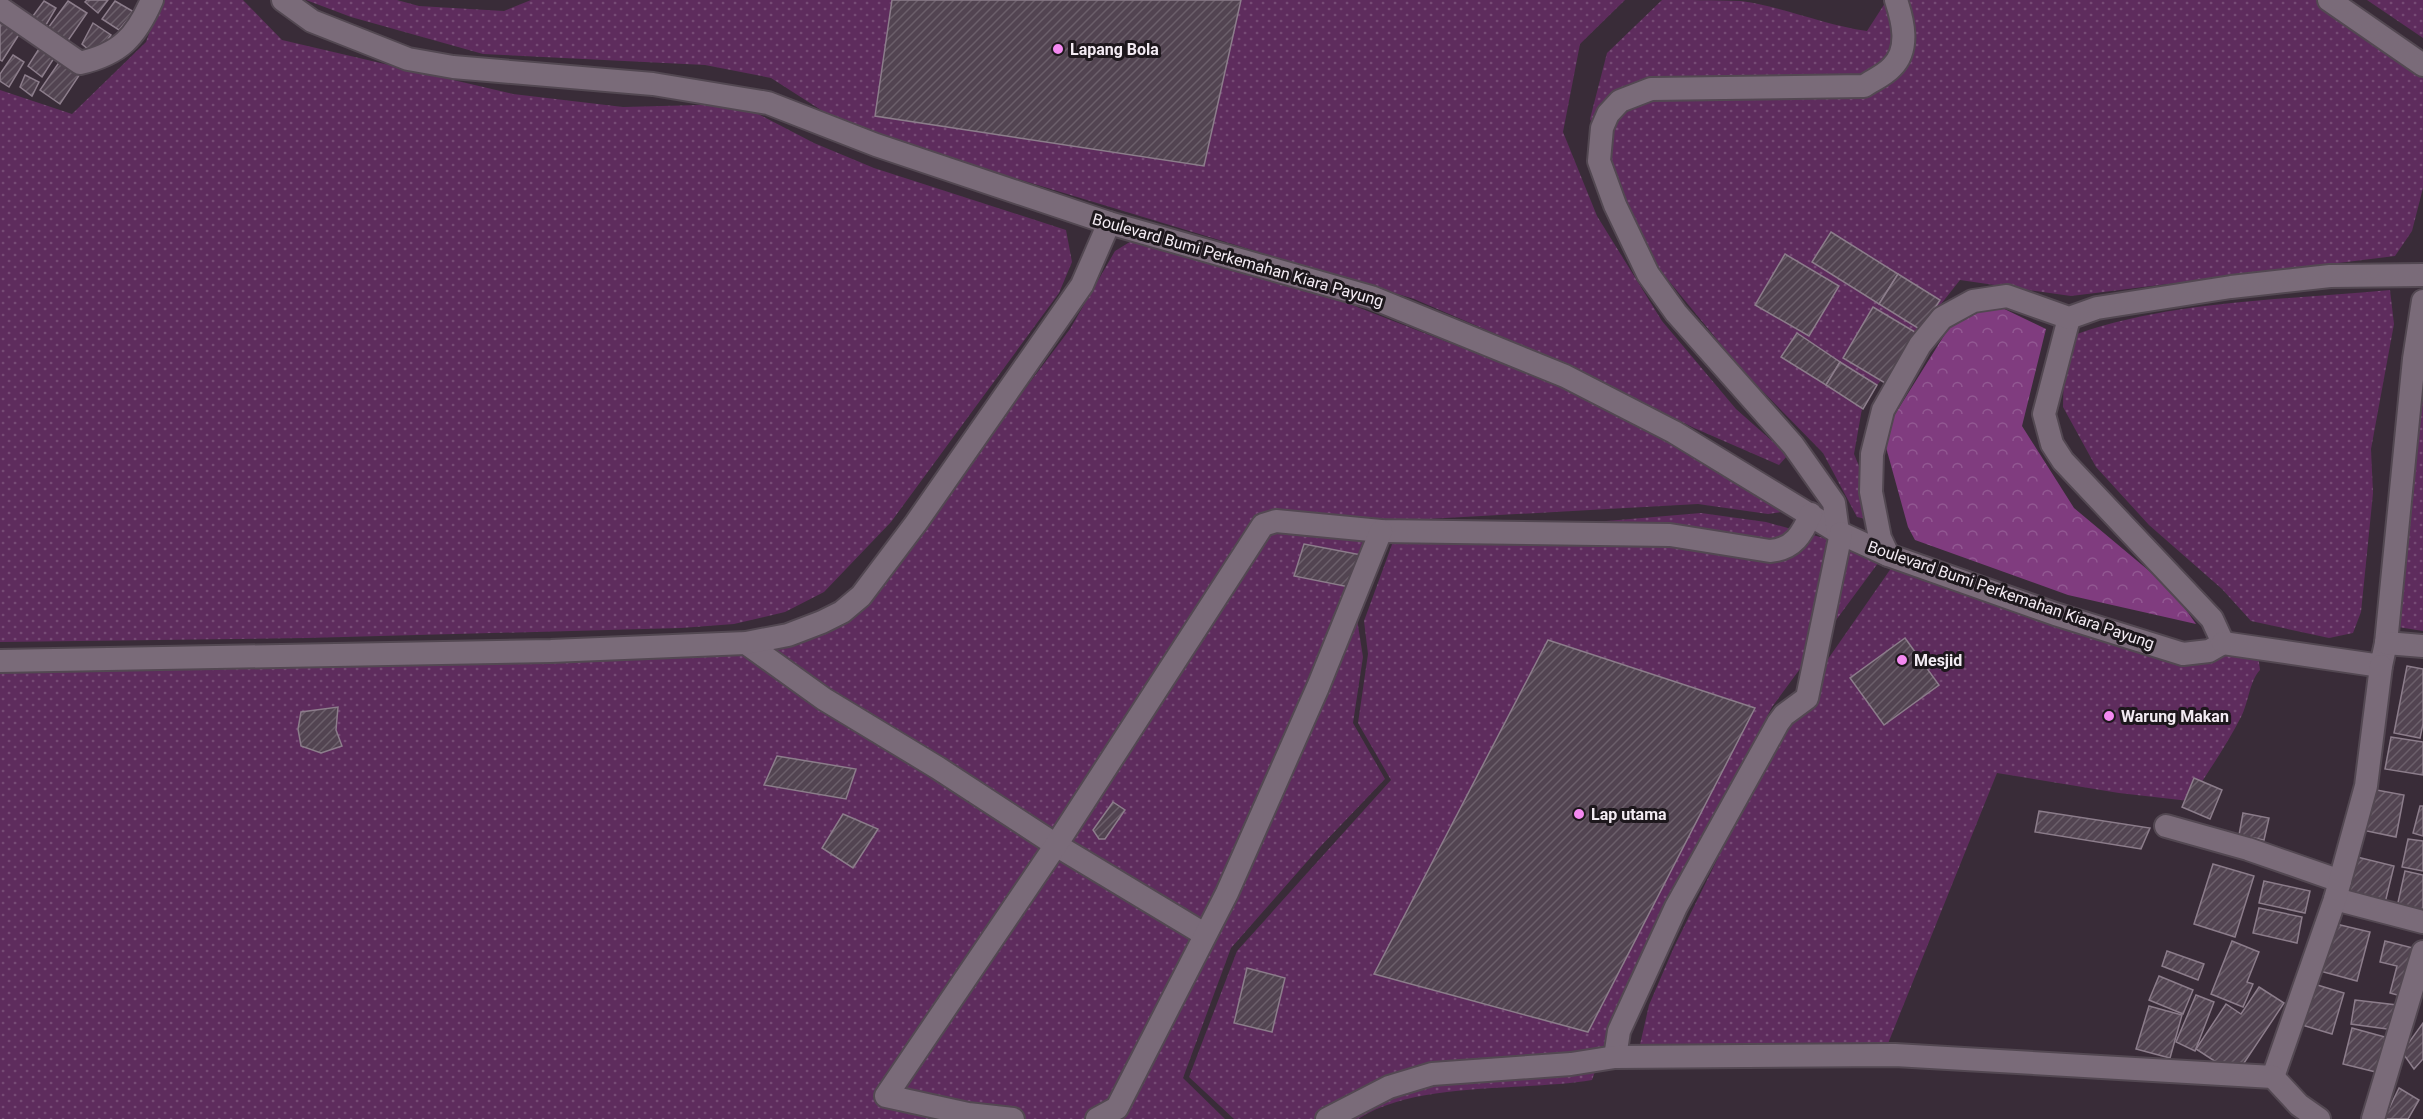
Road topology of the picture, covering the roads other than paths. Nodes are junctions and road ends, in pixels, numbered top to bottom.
1 (152, 0) edge
2 (283, 0) edge
3 (1896, 0) edge
4 (2329, 0) edge
5 (0, 8) edge
6 (2423, 65) edge
7 (1109, 223) junction
8 (2423, 274) edge
9 (2423, 301) edge
10 (2069, 318) junction
11 (1811, 514) junction
12 (1382, 531) junction
13 (1840, 533) junction
14 (1888, 555) junction
15 (746, 643) junction
16 (2386, 643) junction
17 (2223, 644) junction
18 (2423, 646) edge
19 (0, 661) edge
20 (2381, 666) junction
21 (2166, 826) dead end
22 (1056, 845) junction
23 (2337, 890) junction
24 (2423, 922) edge
25 (1204, 934) junction
26 (2423, 952) edge
27 (1615, 1056) junction
28 (2273, 1077) junction
29 (1013, 1119) edge
30 (1097, 1119) edge
31 (1327, 1119) edge
32 (2319, 1119) edge
33 (2373, 1119) edge

1 - 5 street
2 - 7 street, Boulevard Bumi Perkemahan Kiara Payung
3 - 13 street
4 - 6 street
7 - 11 street, Boulevard Bumi Perkemahan Kiara Payung
7 - 15 street
8 - 10 street
9 - 16 street
10 - 14 street
10 - 17 street
11 - 12 street
11 - 13 street, Boulevard Bumi Perkemahan Kiara Payung
12 - 22 street
12 - 25 street
13 - 14 street, Boulevard Bumi Perkemahan Kiara Payung
13 - 27 street
14 - 17 street, Boulevard Bumi Perkemahan Kiara Payung
15 - 19 street
15 - 22 street
16 - 18 street
16 - 20 street
17 - 20 street
20 - 23 street
21 - 23 street
22 - 25 street
22 - 29 street
23 - 24 street
23 - 28 street
25 - 30 street
26 - 33 street
27 - 28 street
27 - 31 street
28 - 32 street

